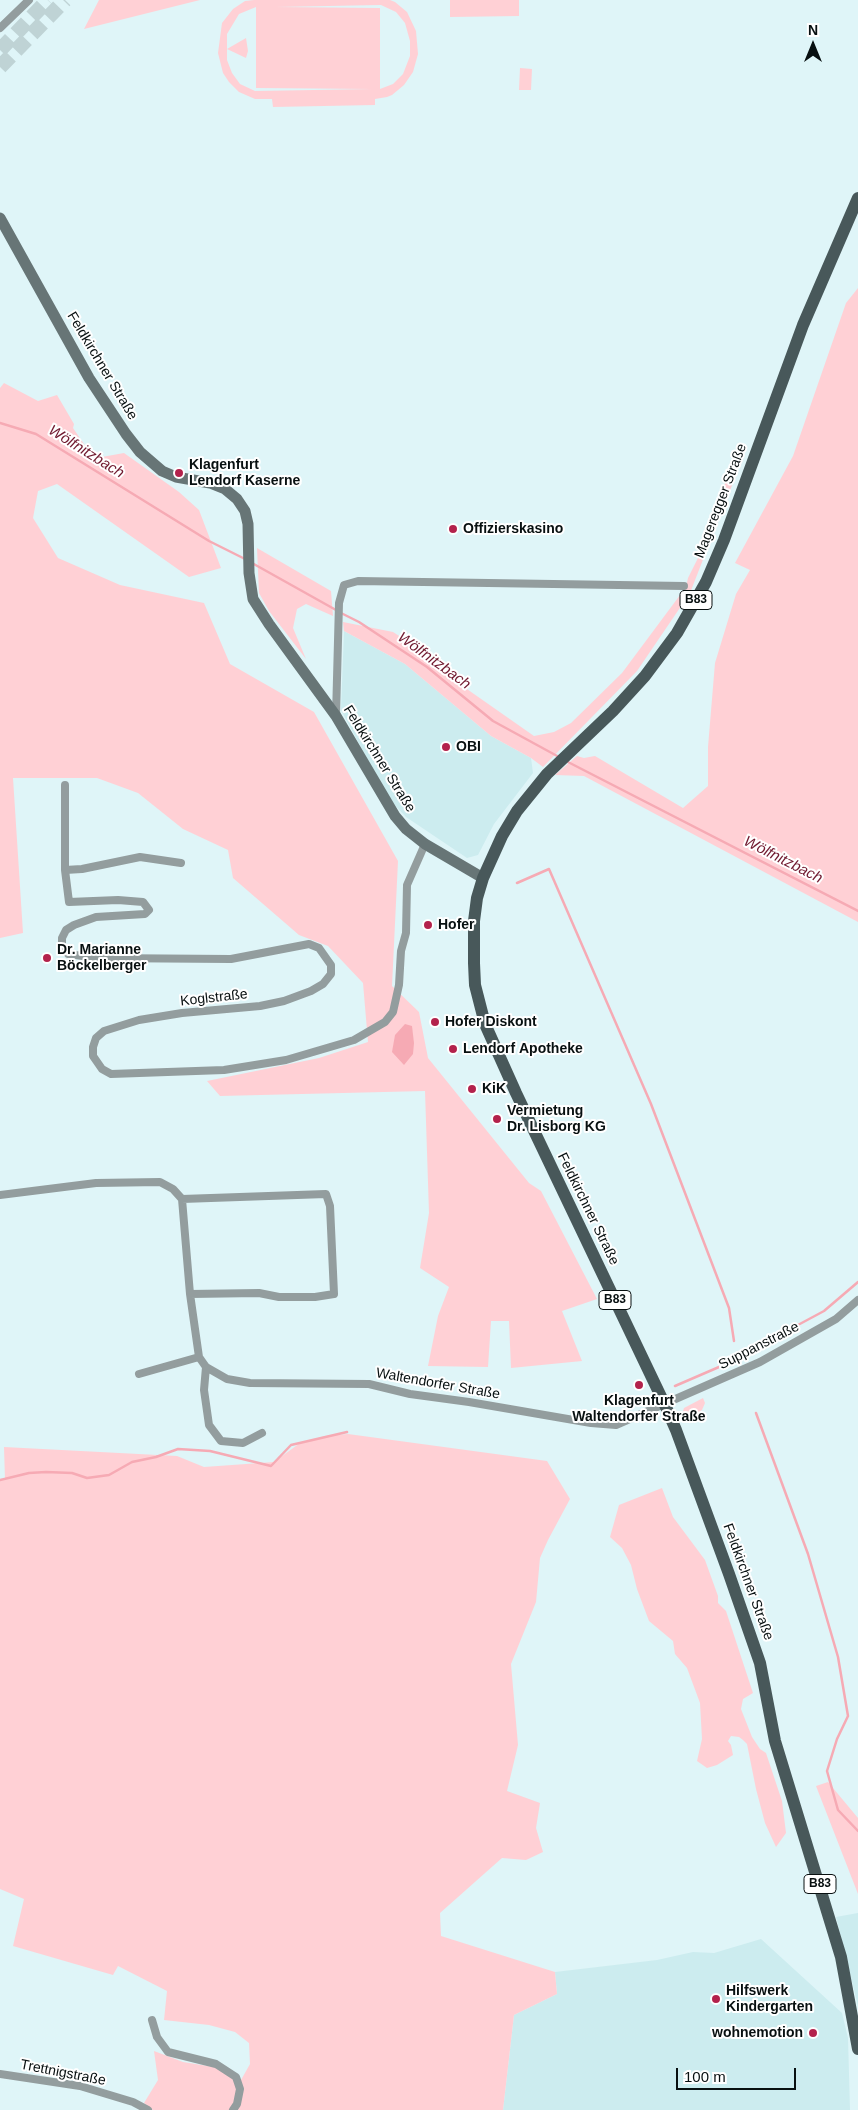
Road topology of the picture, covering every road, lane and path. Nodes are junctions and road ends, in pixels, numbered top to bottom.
1 (29, 0) edge
2 (0, 28) edge
3 (858, 198) edge
4 (0, 218) edge
5 (684, 586) dead end
6 (336, 716) junction
7 (65, 785) dead end
8 (425, 844) junction
9 (182, 863) dead end
10 (66, 870) junction
11 (483, 878) junction
12 (0, 1195) edge
13 (182, 1199) junction
14 (190, 1294) junction
15 (858, 1300) edge
16 (199, 1357) junction
17 (206, 1367) junction
18 (139, 1374) dead end
19 (665, 1405) junction
20 (262, 1433) dead end
21 (152, 2020) dead end
22 (858, 2049) edge
23 (0, 2074) edge
24 (148, 2110) edge
25 (233, 2110) edge

1 - 2 street
3 - 11 main road, Mageregger Straße / B83
4 - 6 street, Feldkirchner Straße
5 - 6 street
6 - 8 street, Feldkirchner Straße
7 - 10 street, Koglstraße
8 - 10 street, Koglstraße
8 - 11 street, Feldkirchner Straße
9 - 10 street
11 - 19 main road, Feldkirchner Straße / B83
12 - 13 street
13 - 14 street, Waltendorfer Straße
13 - 14 street
14 - 16 street, Waltendorfer Straße
15 - 19 street, Suppanstraße
16 - 17 street, Waltendorfer Straße
16 - 18 street
17 - 19 street, Waltendorfer Straße
17 - 20 street
19 - 22 main road, Feldkirchner Straße / B83
21 - 25 street
23 - 24 street, Trettnigstraße

